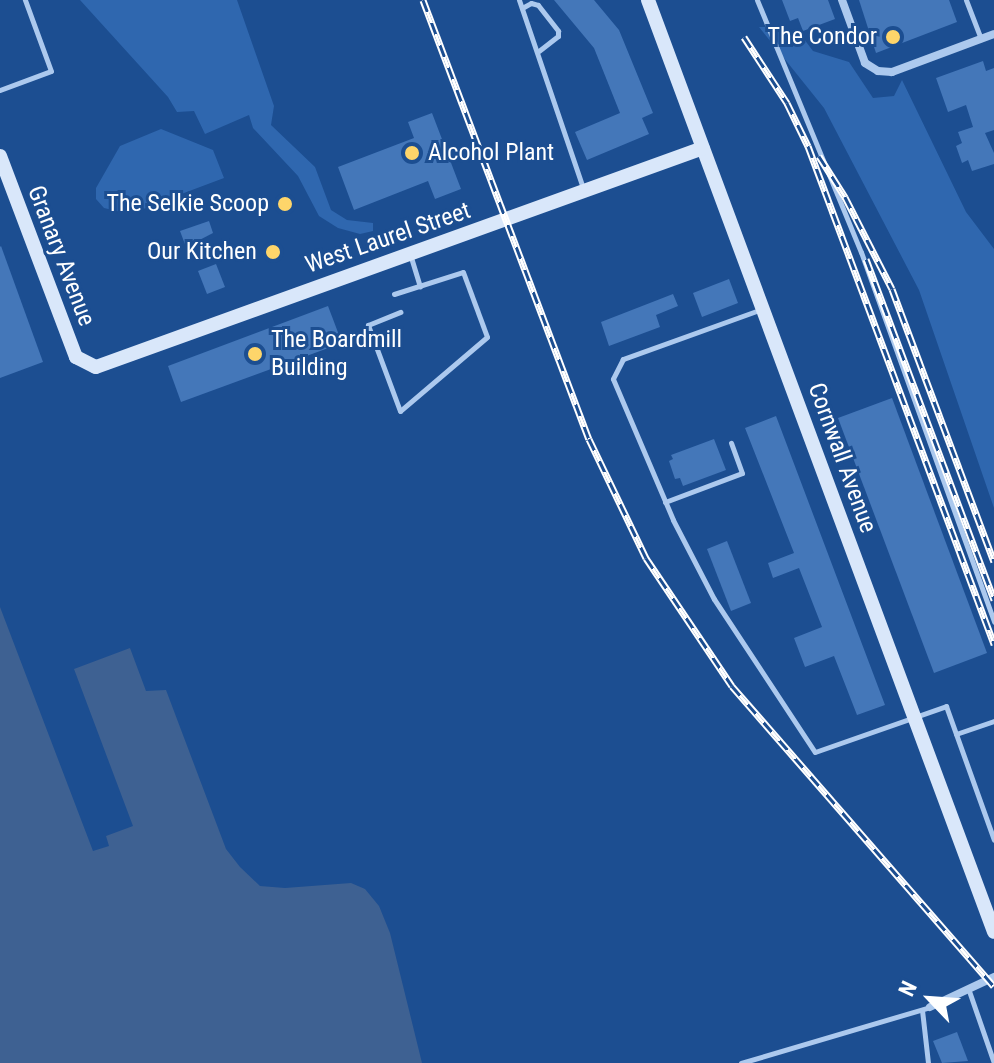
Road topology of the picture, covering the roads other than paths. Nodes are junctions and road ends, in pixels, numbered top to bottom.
1 (25, 0) edge
2 (519, 0) edge
3 (648, 0) edge
4 (757, 0) edge
5 (842, 0) edge
6 (966, 0) edge
7 (522, 8) junction
8 (994, 34) edge
9 (981, 39) junction
10 (539, 51) junction
11 (0, 90) edge
12 (703, 148) junction
13 (0, 156) edge
14 (584, 192) junction
15 (410, 253) junction
16 (420, 286) junction
17 (394, 294) dead end
18 (763, 309) junction
19 (401, 312) dead end
20 (87, 365) joint
21 (731, 443) dead end
22 (665, 502) junction
23 (994, 622) edge
24 (914, 717) junction
25 (994, 721) edge
26 (956, 734) junction
27 (994, 840) edge
28 (994, 932) edge
29 (994, 977) edge
30 (968, 988) junction
31 (926, 1009) junction
32 (741, 1063) edge
33 (928, 1063) edge
34 (994, 1063) edge

1 - 11 lane
2 - 7 lane
3 - 12 street, Cornwall Avenue
4 - 23 lane
5 - 9 street
6 - 9 lane
7 - 10 lane
7 - 10 lane
8 - 9 street
10 - 14 lane
12 - 14 street, West Laurel Street
12 - 18 street, Cornwall Avenue
13 - 20 street, Granary Avenue
14 - 15 street, West Laurel Street
15 - 16 lane
15 - 20 street, West Laurel Street
16 - 17 lane
16 - 19 lane
18 - 22 lane
18 - 24 street, Cornwall Avenue
21 - 22 lane
22 - 24 lane
24 - 26 lane
24 - 28 street, Cornwall Avenue
25 - 26 lane
26 - 27 lane
29 - 30 street
30 - 31 street
30 - 34 lane
31 - 32 lane
31 - 33 lane

